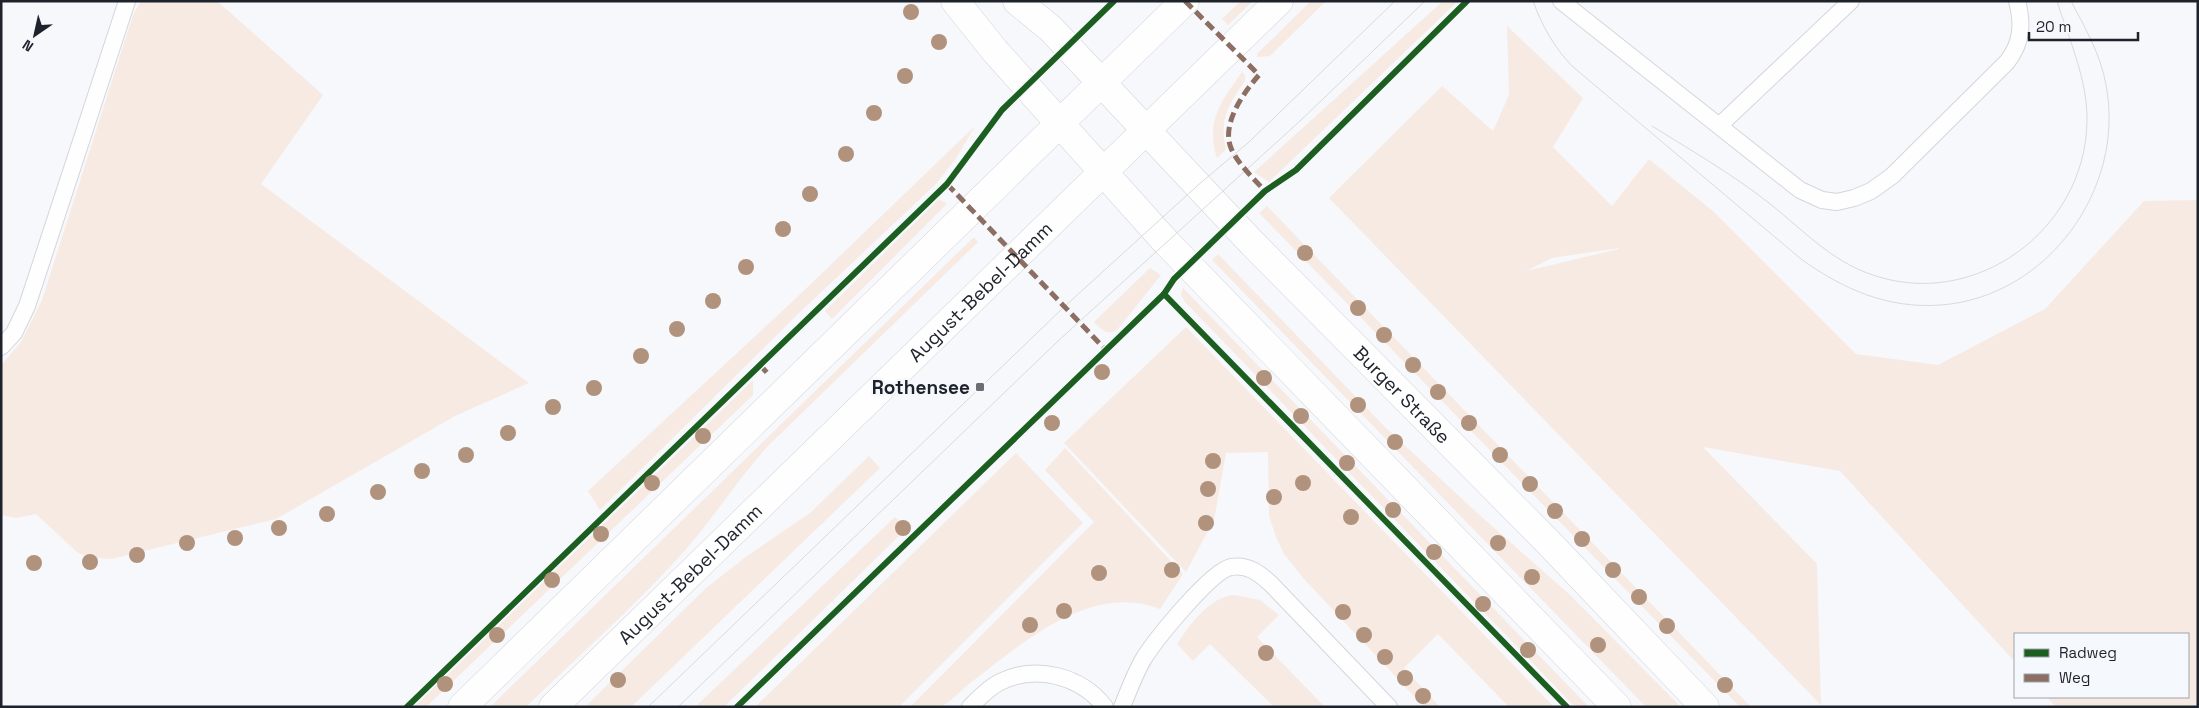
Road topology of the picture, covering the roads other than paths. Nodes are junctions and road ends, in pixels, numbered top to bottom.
1 (127, 1) edge
2 (955, 1) edge
3 (1017, 1) edge
4 (1185, 1) edge
5 (1279, 1) edge
6 (1561, 1) edge
7 (1851, 1) edge
8 (2017, 1) edge
9 (1101, 83) junction
10 (1060, 123) junction
11 (1720, 125) junction
12 (1145, 131) junction
13 (1104, 172) junction
14 (1, 347) edge
15 (462, 707) edge
16 (553, 707) edge
17 (970, 707) edge
18 (1105, 707) edge
19 (1122, 707) edge
20 (1389, 707) edge
21 (1617, 707) edge
22 (1705, 707) edge

1 - 14 lane
2 - 10 main road
3 - 9 main road, Burger Straße
4 - 9 main road
5 - 12 main road, August-Bebel-Damm
6 - 11 lane
7 - 11 lane
8 - 11 lane
9 - 10 main road
9 - 12 main road, Burger Straße
10 - 13 main road
10 - 15 main road
12 - 13 main road, August-Bebel-Damm
12 - 22 main road, Burger Straße
13 - 16 main road, August-Bebel-Damm
13 - 21 main road
17 - 18 lane
19 - 20 lane

